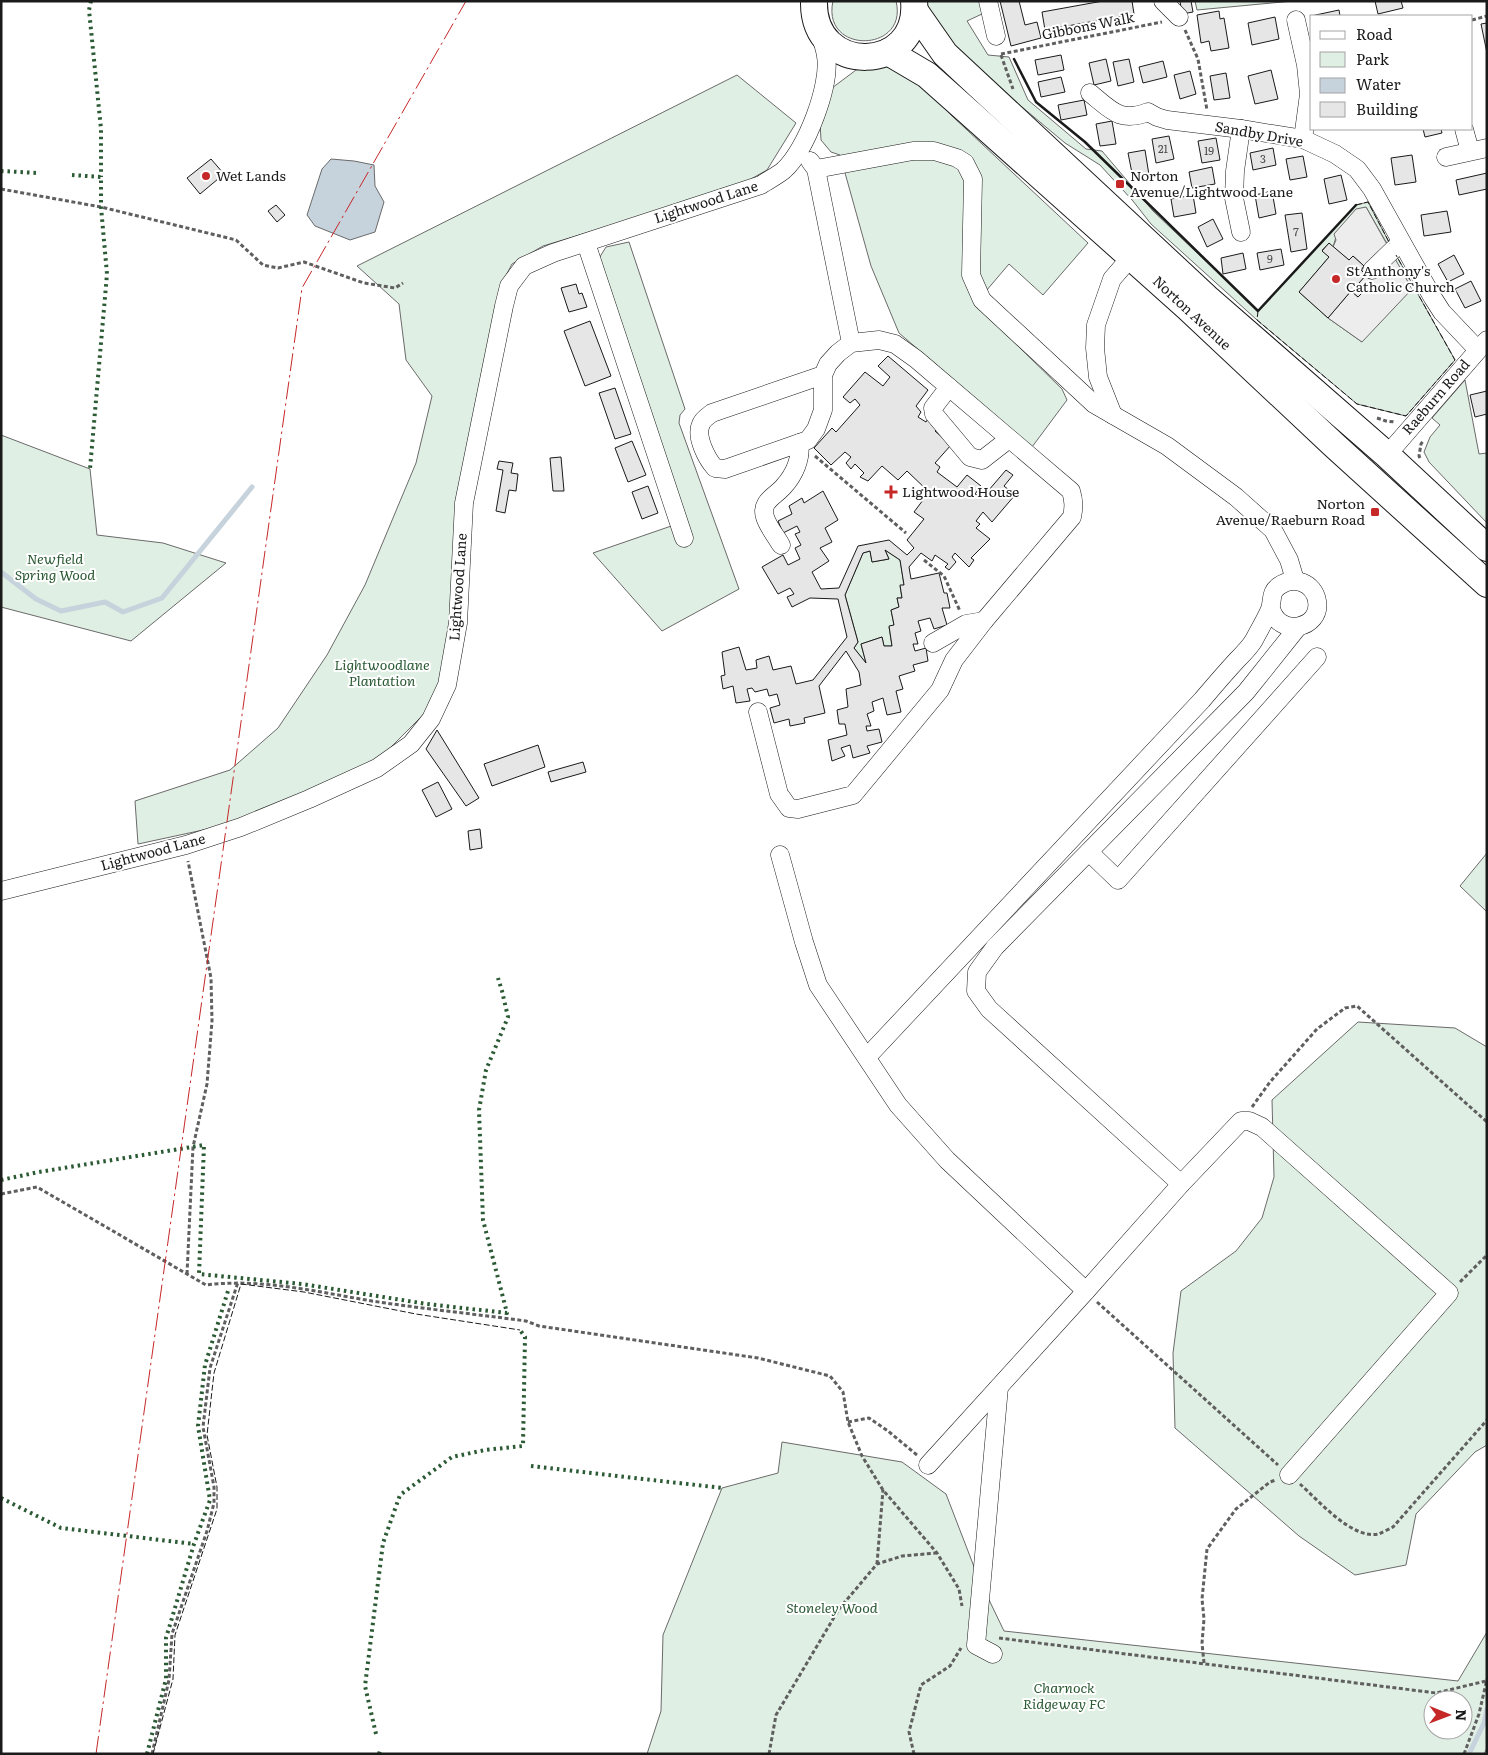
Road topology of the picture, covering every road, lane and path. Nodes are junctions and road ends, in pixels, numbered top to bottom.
1 (988, 1) edge
2 (1163, 1) edge
3 (814, 2) edge
4 (914, 6) edge
5 (1487, 16) edge
6 (1179, 17) junction
7 (1296, 20) dead end
8 (1473, 20) edge
9 (819, 30) junction
10 (996, 36) joint
11 (888, 52) junction
12 (1001, 54) junction
13 (857, 58) junction
14 (1309, 64) edge
15 (826, 79) junction
16 (1090, 93) dead end
17 (1016, 119) junction
18 (1210, 125) junction
19 (1241, 129) junction
20 (1465, 130) edge
21 (1303, 140) junction
22 (1478, 150) edge
23 (799, 152) junction
24 (1446, 157) dead end
25 (816, 169) junction
26 (1, 190) edge
27 (1241, 232) dead end
28 (1401, 242) junction
29 (586, 243) junction
30 (1131, 257) junction
31 (1372, 270) dead end
32 (403, 283) dead end
33 (851, 343) junction
34 (1482, 345) edge
35 (823, 376) junction
36 (949, 387) junction
37 (1113, 415) junction
38 (1009, 439) junction
39 (799, 443) junction
40 (1387, 455) junction
41 (906, 533) dead end
42 (684, 538) dead end
43 (781, 545) dead end
44 (1487, 548) edge
45 (924, 560) dead end
46 (1295, 580) junction
47 (1487, 584) edge
48 (1271, 608) junction
49 (984, 622) junction
50 (966, 624) junction
51 (1298, 627) junction
52 (933, 643) dead end
53 (1317, 658) dead end
54 (758, 712) dead end
55 (186, 846) junction
56 (1089, 852) junction
57 (780, 855) dead end
58 (1, 891) edge
59 (867, 1057) junction
60 (1487, 1113) edge
61 (1482, 1118) junction
62 (1241, 1121) junction
63 (1487, 1122) edge
64 (1181, 1184) junction
65 (1, 1194) edge
66 (1487, 1255) edge
67 (187, 1274) junction
68 (234, 1282) junction
69 (1086, 1291) junction
70 (1449, 1294) junction
71 (998, 1387) junction
72 (1487, 1420) edge
73 (848, 1422) junction
74 (928, 1465) joint
75 (1289, 1475) junction
76 (883, 1490) junction
77 (937, 1553) junction
78 (877, 1564) junction
79 (962, 1607) dead end
80 (977, 1635) junction
81 (993, 1654) dead end
82 (1204, 1664) junction
83 (1486, 1680) edge
84 (152, 1754) edge
85 (769, 1754) edge
86 (914, 1754) edge
87 (1464, 1754) edge

1 - 10 street
2 - 6 street
3 - 9 highway
4 - 11 highway
4 - 17 highway, Norton Avenue
5 - 8 path
6 - 12 path, Gibbons Walk
6 - 18 path
7 - 14 street
9 - 13 highway
9 - 15 street, Lightwood Lane
10 - 12 path
11 - 13 highway
11 - 30 highway, Norton Avenue
12 - 17 path
13 - 15 street
14 - 21 street
15 - 23 street, Lightwood Lane
16 - 18 street, Sandby Drive
17 - 40 highway, Norton Avenue
18 - 19 street, Sandby Drive
19 - 21 street, Sandby Drive
19 - 27 street
20 - 22 street
21 - 28 street, Sandby Drive
22 - 24 street
23 - 25 street
23 - 29 street, Lightwood Lane
25 - 33 street
25 - 37 street
26 - 32 path
28 - 31 street
28 - 34 street, Sandby Drive
29 - 42 street
29 - 55 street, Lightwood Lane
30 - 37 street
30 - 47 highway, Norton Avenue
33 - 35 street
33 - 36 street
34 - 40 street, Raeburn Road
35 - 39 street
35 - 39 street
36 - 38 street
36 - 38 street
37 - 46 street
38 - 49 street
39 - 41 path
39 - 43 street
40 - 44 highway, Norton Avenue
45 - 50 path
46 - 48 street
46 - 51 street
48 - 51 street
48 - 59 street
49 - 50 street
49 - 54 street
50 - 52 street
51 - 56 street
53 - 56 street
55 - 58 street, Lightwood Lane
55 - 67 path
56 - 64 street
57 - 59 street
59 - 69 street
60 - 61 path
61 - 62 path
61 - 63 path
62 - 64 street
62 - 70 street
64 - 69 street
65 - 67 path
66 - 70 path
67 - 68 path
68 - 73 path
68 - 84 path
69 - 71 street
69 - 75 path
70 - 75 street
71 - 74 street
71 - 80 street
72 - 75 path
73 - 74 path
73 - 76 path
75 - 82 path
76 - 77 path
76 - 78 path
77 - 78 path
77 - 79 path
78 - 85 path
80 - 81 street
80 - 82 path
80 - 86 path
82 - 83 path
83 - 87 path

